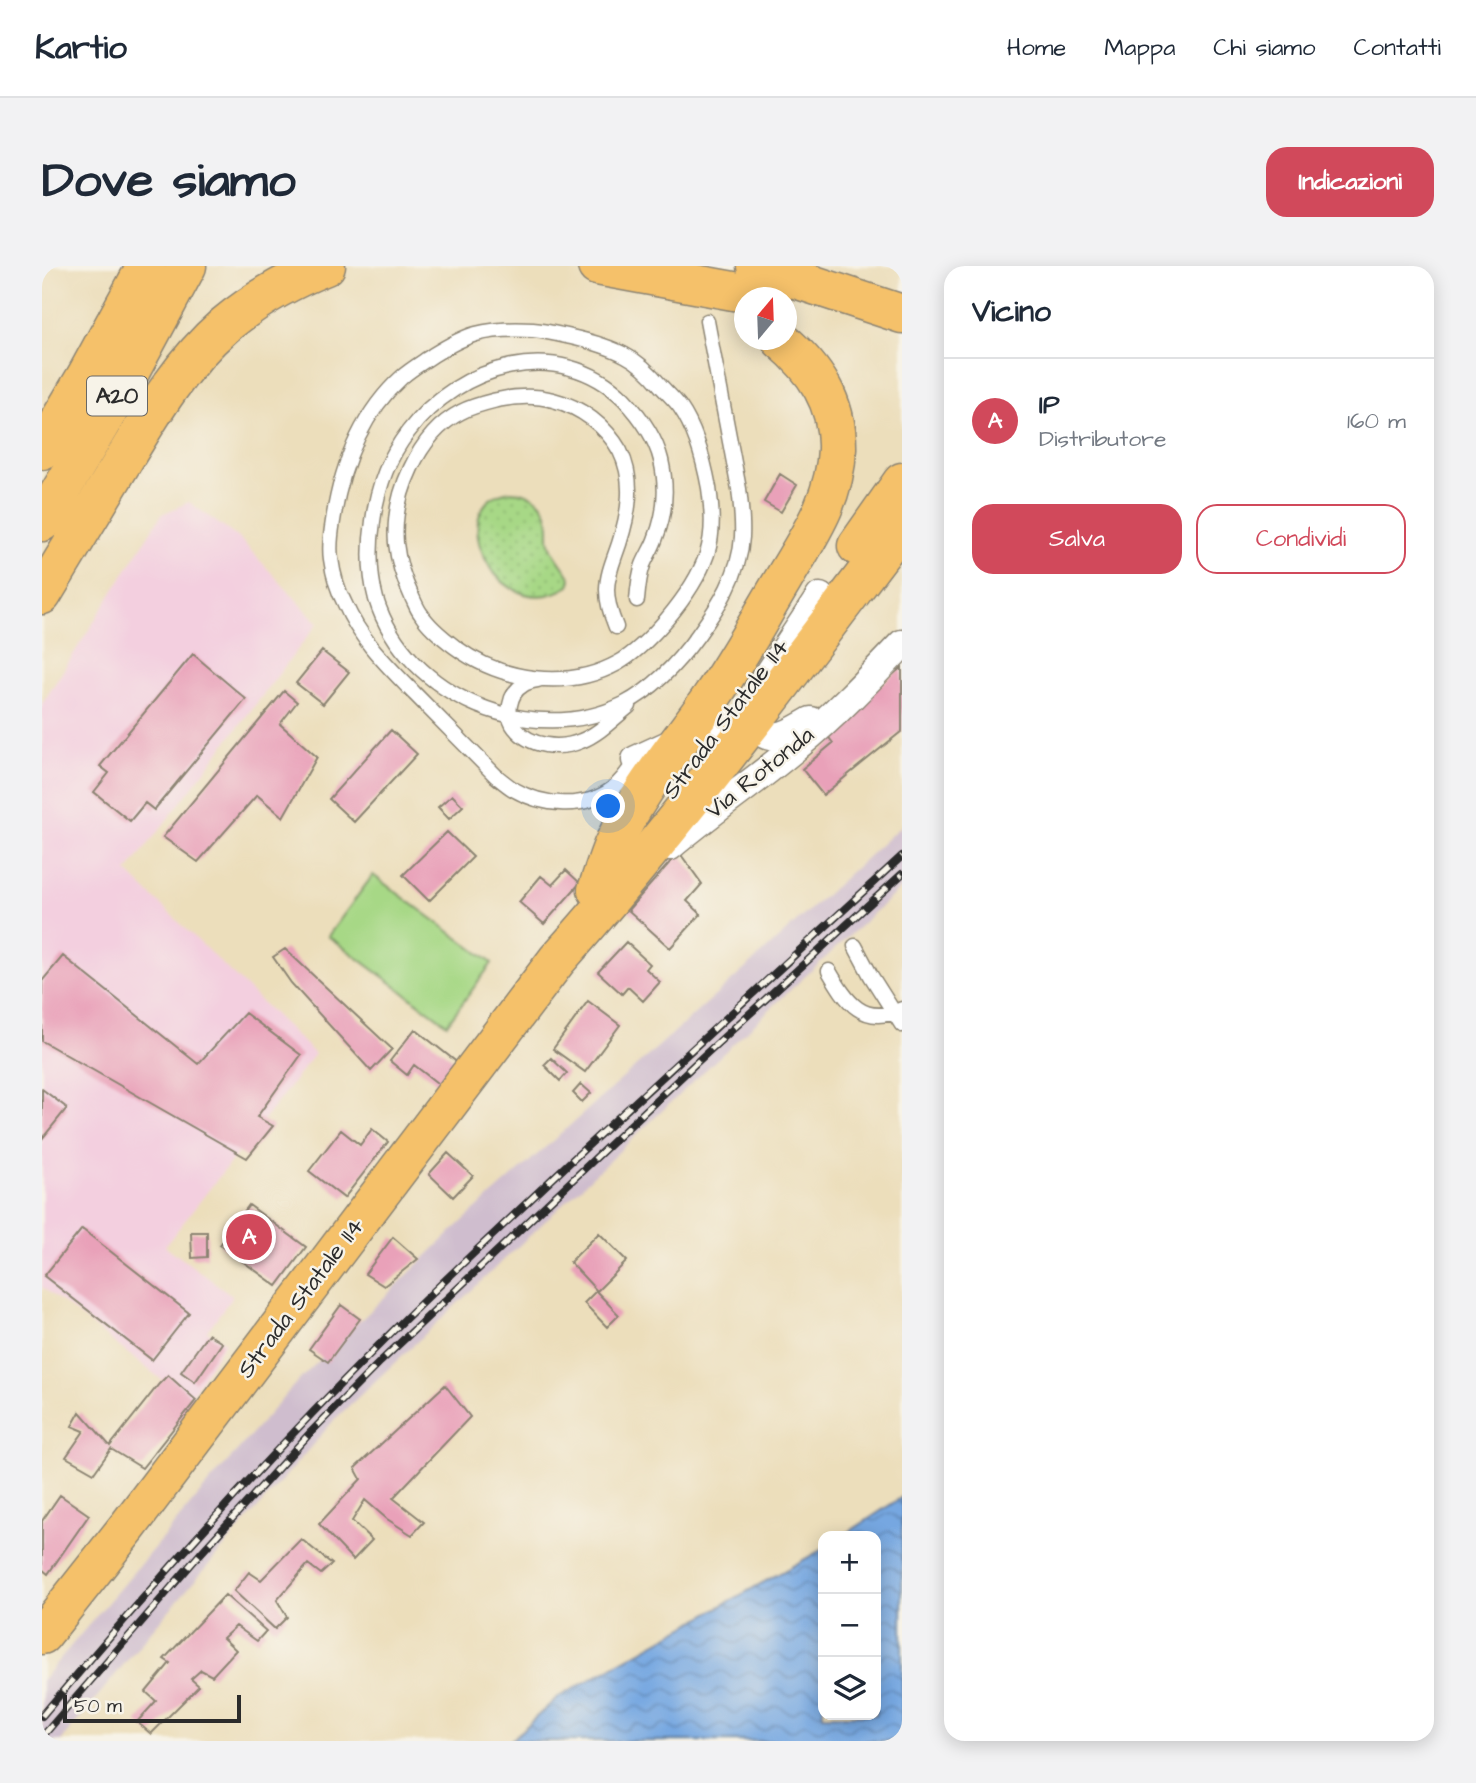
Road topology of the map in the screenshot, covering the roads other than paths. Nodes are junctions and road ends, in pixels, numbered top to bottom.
1 (146, 266) edge
2 (187, 266) edge
3 (326, 266) edge
4 (597, 266) edge
5 (756, 266) edge
6 (658, 273) edge
7 (734, 290) edge
8 (797, 306) edge
9 (734, 311) edge
10 (902, 314) edge
11 (707, 321) dead end
12 (902, 341) edge
13 (793, 350) edge
14 (42, 450) edge
15 (902, 482) edge
16 (42, 522) edge
17 (902, 526) edge
18 (788, 572) junction
19 (42, 595) edge
20 (637, 600) dead end
21 (616, 627) dead end
22 (902, 644) edge
23 (540, 680) junction
24 (645, 692) junction
25 (849, 698) junction
26 (510, 716) junction
27 (736, 730) junction
28 (680, 739) junction
29 (636, 760) junction
30 (769, 768) junction
31 (606, 893) junction
32 (855, 946) dead end
33 (829, 971) dead end
34 (899, 1015) edge
35 (42, 1634) edge

1 - 14 main road, A20
2 - 16 main road, A20
3 - 19 main road
4 - 6 main road
5 - 10 main road
6 - 7 main road
6 - 9 main road
8 - 12 main road
11 - 24 lane
13 - 18 main road
15 - 27 main road, Strada Statale 114
17 - 27 main road, Strada Statale 114
18 - 28 main road
18 - 29 main road
20 - 26 lane
21 - 23 lane
22 - 25 street, Via Rotonda
23 - 26 lane
23 - 29 lane
24 - 26 lane
24 - 26 lane
25 - 27 street
25 - 30 street, Via Rotonda
27 - 28 street
27 - 30 street
27 - 31 main road, Strada Statale 114
28 - 29 street
28 - 31 main road
30 - 31 street, Via Rotonda
31 - 35 main road, Strada Statale 114
32 - 34 lane
33 - 34 lane

